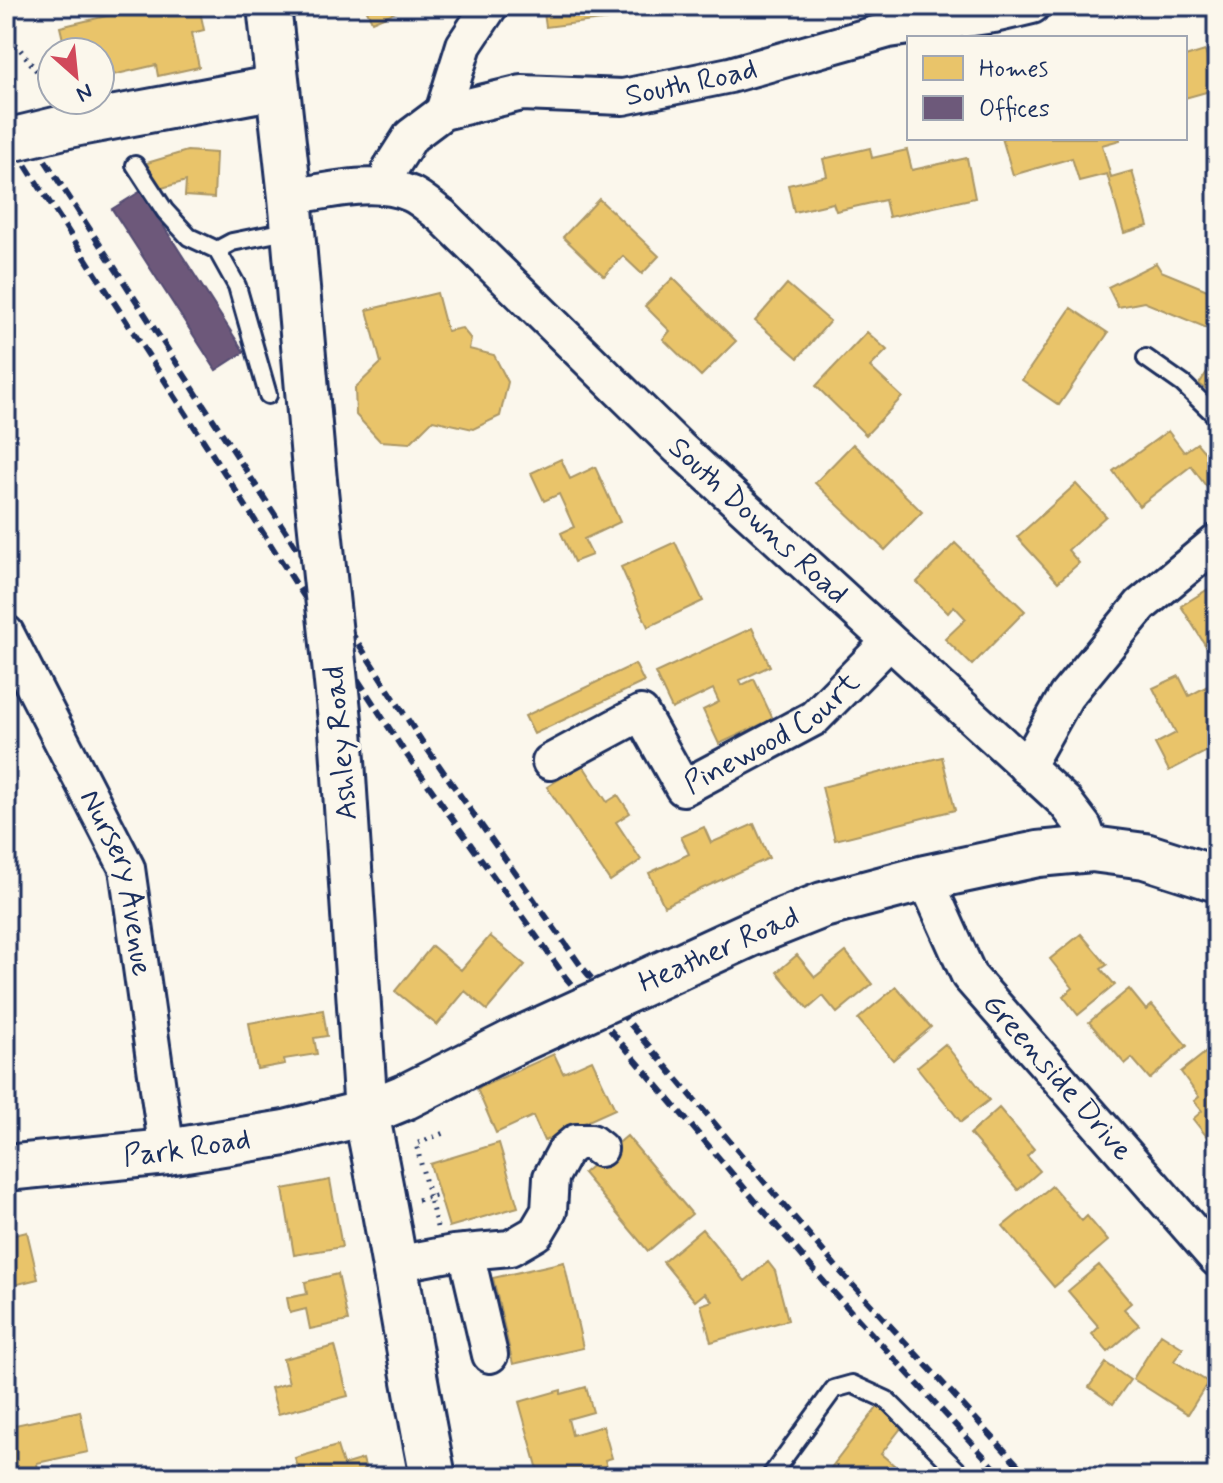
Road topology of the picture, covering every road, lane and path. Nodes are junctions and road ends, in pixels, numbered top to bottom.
1 (269, 6) edge
2 (490, 6) edge
3 (1032, 6) edge
4 (6, 31) edge
5 (36, 74) edge
6 (277, 87) junction
7 (116, 103) edge
8 (443, 112) junction
9 (48, 116) edge
10 (6, 141) edge
11 (135, 165) dead end
12 (389, 186) junction
13 (292, 214) junction
14 (217, 250) junction
15 (1146, 358) dead end
16 (268, 395) dead end
17 (1217, 417) edge
18 (1217, 542) edge
19 (6, 633) edge
20 (888, 643) junction
21 (550, 762) dead end
22 (1026, 767) junction
23 (1092, 849) junction
24 (925, 878) junction
25 (1217, 879) edge
26 (366, 1113) junction
27 (446, 1132) dead end
28 (600, 1149) dead end
29 (167, 1152) junction
30 (6, 1168) edge
31 (456, 1253) junction
32 (1217, 1259) edge
33 (395, 1264) junction
34 (490, 1355) dead end
35 (433, 1477) edge
36 (770, 1477) edge
37 (964, 1477) edge

1 - 6 street, Ashley Road
2 - 8 street
3 - 8 street, South Road
4 - 5 path
6 - 7 street
6 - 13 street, Ashley Road
8 - 12 street, South Road
9 - 10 street, bridge
11 - 14 lane
12 - 13 street
12 - 20 street, South Downs Road
13 - 14 lane
13 - 26 street, Ashley Road, bridge
14 - 16 lane
15 - 17 lane
18 - 22 street
19 - 29 street, Nursery Avenue
20 - 21 street, Pinewood Court
20 - 22 street, South Downs Road
22 - 23 street, South Downs Road
23 - 24 main road, Heather Road
23 - 25 main road
24 - 26 main road, Heather Road, bridge
24 - 32 street, Greenside Drive
26 - 29 main road, Park Road
26 - 33 main road, Ashley Road
27 - 31 path
28 - 31 street
29 - 30 main road, Park Road
31 - 33 street
31 - 34 street
33 - 35 main road, Ashley Road
36 - 37 lane

